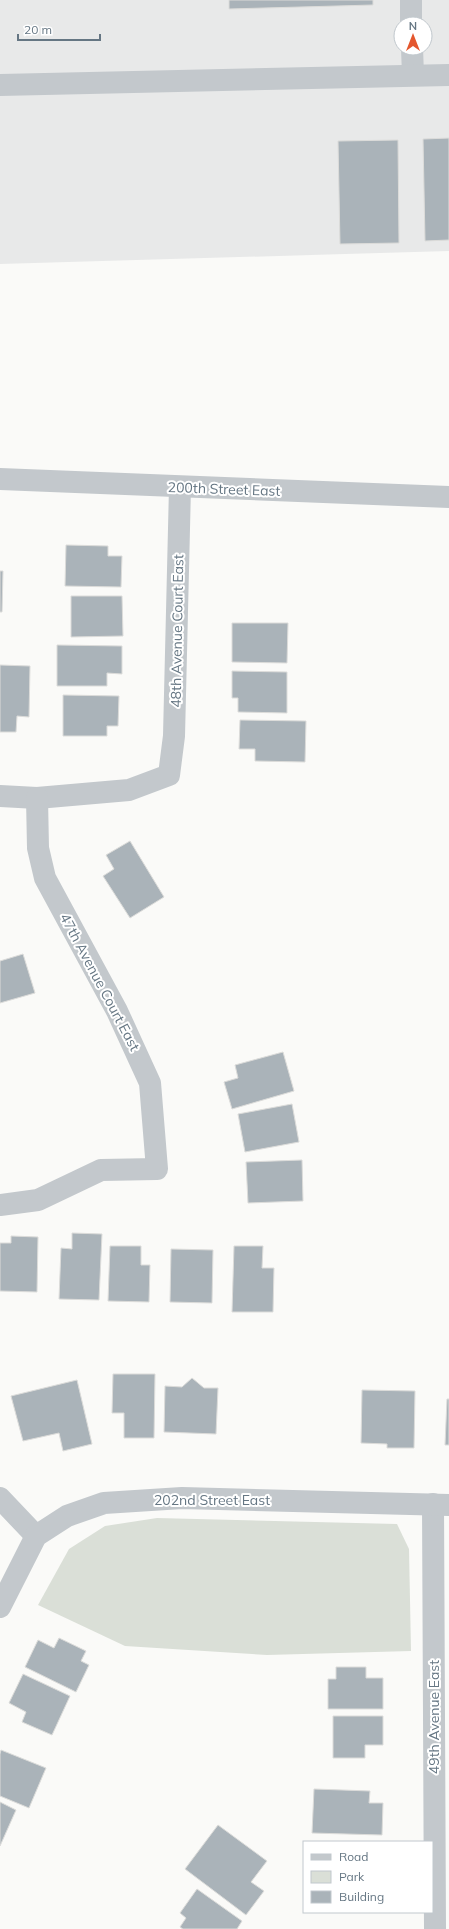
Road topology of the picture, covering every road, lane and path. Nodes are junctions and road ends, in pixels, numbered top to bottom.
1 (411, 0) edge
2 (411, 16) edge
3 (412, 56) edge
4 (449, 75) edge
5 (412, 76) junction
6 (0, 85) edge
7 (0, 479) edge
8 (180, 487) junction
9 (449, 497) edge
10 (0, 796) edge
11 (37, 798) junction
12 (0, 1205) edge
13 (0, 1498) edge
14 (441, 1505) edge
15 (36, 1536) junction
16 (0, 1607) edge
17 (435, 1929) edge

1 - 2 street
3 - 5 street
4 - 5 street
5 - 6 street
7 - 8 street, 200th Street East
8 - 9 street, 200th Street East
8 - 11 street, 48th Avenue Court East
10 - 11 street
11 - 12 street, 47th Avenue Court East
13 - 15 street
14 - 15 street, 202nd Street East
14 - 17 street, 49th Avenue East
15 - 16 street

